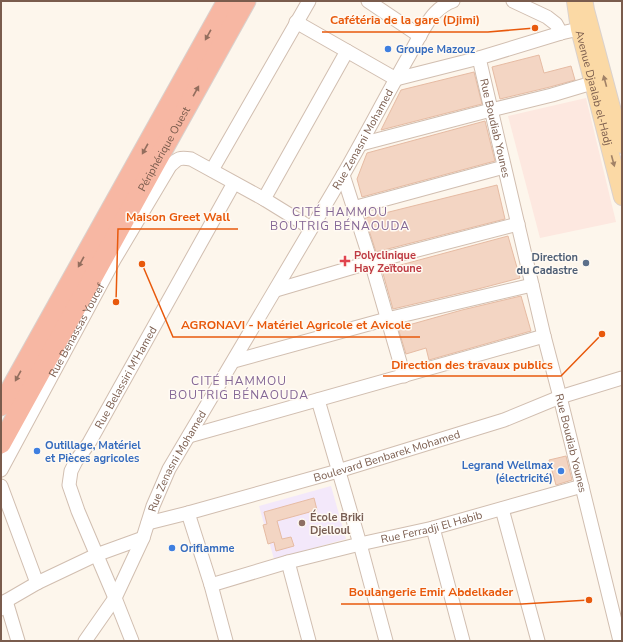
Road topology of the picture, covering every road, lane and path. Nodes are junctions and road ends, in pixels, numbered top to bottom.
1 (227, 1) edge
2 (246, 1) edge
3 (309, 1) edge
4 (368, 1) edge
5 (453, 1) edge
6 (512, 1) edge
7 (575, 1) edge
8 (585, 1) edge
9 (296, 22) junction
10 (579, 29) junction
11 (560, 33) junction
12 (420, 36) junction
13 (346, 51) junction
14 (479, 58) junction
15 (396, 79) junction
16 (592, 83) junction
17 (616, 101) edge
18 (491, 110) junction
19 (361, 144) junction
20 (622, 146) edge
21 (504, 167) junction
22 (212, 170) junction
23 (343, 175) junction
24 (234, 183) junction
25 (622, 197) edge
26 (264, 199) junction
27 (353, 208) junction
28 (518, 224) junction
29 (311, 228) junction
30 (371, 262) junction
31 (532, 284) junction
32 (276, 290) junction
33 (387, 319) junction
34 (544, 336) junction
35 (234, 361) junction
36 (404, 376) junction
37 (622, 378) edge
38 (560, 397) junction
39 (318, 400) junction
40 (1, 406) edge
41 (189, 436) junction
42 (1, 444) edge
43 (1, 470) edge
44 (338, 471) junction
45 (1, 486) edge
46 (582, 486) junction
47 (502, 508) junction
48 (188, 513) junction
49 (148, 523) junction
50 (433, 528) junction
51 (143, 538) junction
52 (360, 544) junction
53 (96, 555) junction
54 (288, 562) junction
55 (37, 583) junction
56 (211, 585) junction
57 (115, 598) junction
58 (4, 605) edge
59 (18, 641) edge
60 (85, 641) edge
61 (132, 641) edge
62 (226, 641) edge
63 (309, 641) edge
64 (386, 641) edge
65 (463, 641) edge
66 (538, 641) edge
67 (620, 641) edge

1 -> 40 highway, Périphérique Ouest
42 -> 2 highway, Périphérique Ouest
3 - 9 street
4 - 12 street
5 - 12 street, Rue Zenasni Mohamed
6 - 11 street
7 - 10 main road, Avenue Djaalab el-Hadj
17 -> 8 main road, Avenue Djaalab el-Hadj
9 - 13 street
9 - 22 street
10 - 11 street
10 - 16 main road, Avenue Djaalab el-Hadj
11 - 14 street
12 - 15 street, Rue Zenasni Mohamed
13 - 15 street
13 - 26 street
14 - 15 street
14 - 18 street, Rue Boudiab Younes
15 - 19 street, Rue Zenasni Mohamed
16 - 18 street
16 -> 25 main road, Avenue Djaalab el-Hadj
17 - 20 main road, Avenue Djaalab el-Hadj
18 - 19 street
18 - 21 street, Rue Boudiab Younes
19 - 23 street, Rue Zenasni Mohamed
21 - 27 street
21 - 28 street, Rue Boudiab Younes
22 - 24 street, Rue Benassas Youcef
22 - 43 street, Rue Benassas Youcef
23 - 27 street
23 - 29 street, Rue Zenasni Mohamed
24 - 26 street, Rue Benassas Youcef
24 - 53 street, Rue Belassiri M'Hamed
26 - 29 street, Rue Benassas Youcef
27 - 30 street
28 - 30 street
28 - 31 street, Rue Boudiab Younes
29 - 32 street, Rue Zenasni Mohamed
30 - 32 street
30 - 33 street
31 - 33 street
31 - 34 street, Rue Boudiab Younes
32 - 35 street, Rue Zenasni Mohamed
33 - 35 street
33 - 36 street
34 - 36 street
34 - 38 street, Rue Boudiab Younes
35 - 41 street, Rue Zenasni Mohamed
36 - 39 street
37 - 38 street, Boulevard Benbarek Mohamed
38 - 44 street, Boulevard Benbarek Mohamed
38 - 46 street, Rue Boudiab Younes
39 - 41 street
39 - 44 street
41 - 49 street, Rue Zenasni Mohamed
44 - 48 street, Boulevard Benbarek Mohamed
44 - 52 street
45 - 55 street
46 - 47 street, Rue Ferradji El Habib
46 - 67 street, Rue Boudiab Younes
47 - 50 street, Rue Ferradji El Habib
47 - 66 street
48 - 49 street, Boulevard Benbarek Mohamed
48 - 56 street
49 - 51 street, Rue Zenasni Mohamed
50 - 52 street, Rue Ferradji El Habib
50 - 65 street
51 - 53 street
51 - 57 street, Rue Zenasni Mohamed
52 - 54 street, Rue Ferradji El Habib
52 - 64 street
53 - 55 street
53 - 57 street, Rue Belassiri M'Hamed
54 - 56 street, Rue Ferradji El Habib
54 - 63 street
55 - 58 street
56 - 62 street
57 - 60 street, Rue Zenasni Mohamed
57 - 61 street, Rue Belassiri M'Hamed
58 - 59 street

